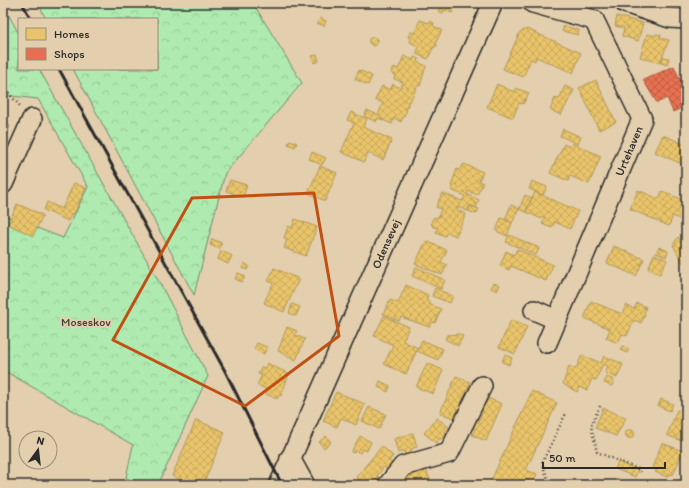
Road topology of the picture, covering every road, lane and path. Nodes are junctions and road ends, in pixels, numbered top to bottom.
1 (493, 3) edge
2 (534, 3) edge
3 (625, 3) edge
4 (686, 19) edge
5 (3, 87) edge
6 (32, 119) joint
7 (3, 184) edge
8 (534, 310) dead end
9 (557, 320) junction
10 (547, 343) dead end
11 (482, 386) dead end
12 (600, 406) dead end
13 (566, 413) dead end
14 (290, 458) junction
15 (640, 472) dead end
16 (279, 485) edge
17 (305, 485) edge
18 (388, 485) edge
19 (548, 485) edge

1 - 14 street, Odensevej
2 - 9 street, Urtehaven
3 - 4 street
5 - 6 path
6 - 7 street
8 - 9 street
9 - 10 street, Urtehaven
11 - 18 street
12 - 15 path
13 - 19 path
14 - 16 street, Odensevej
14 - 17 street

